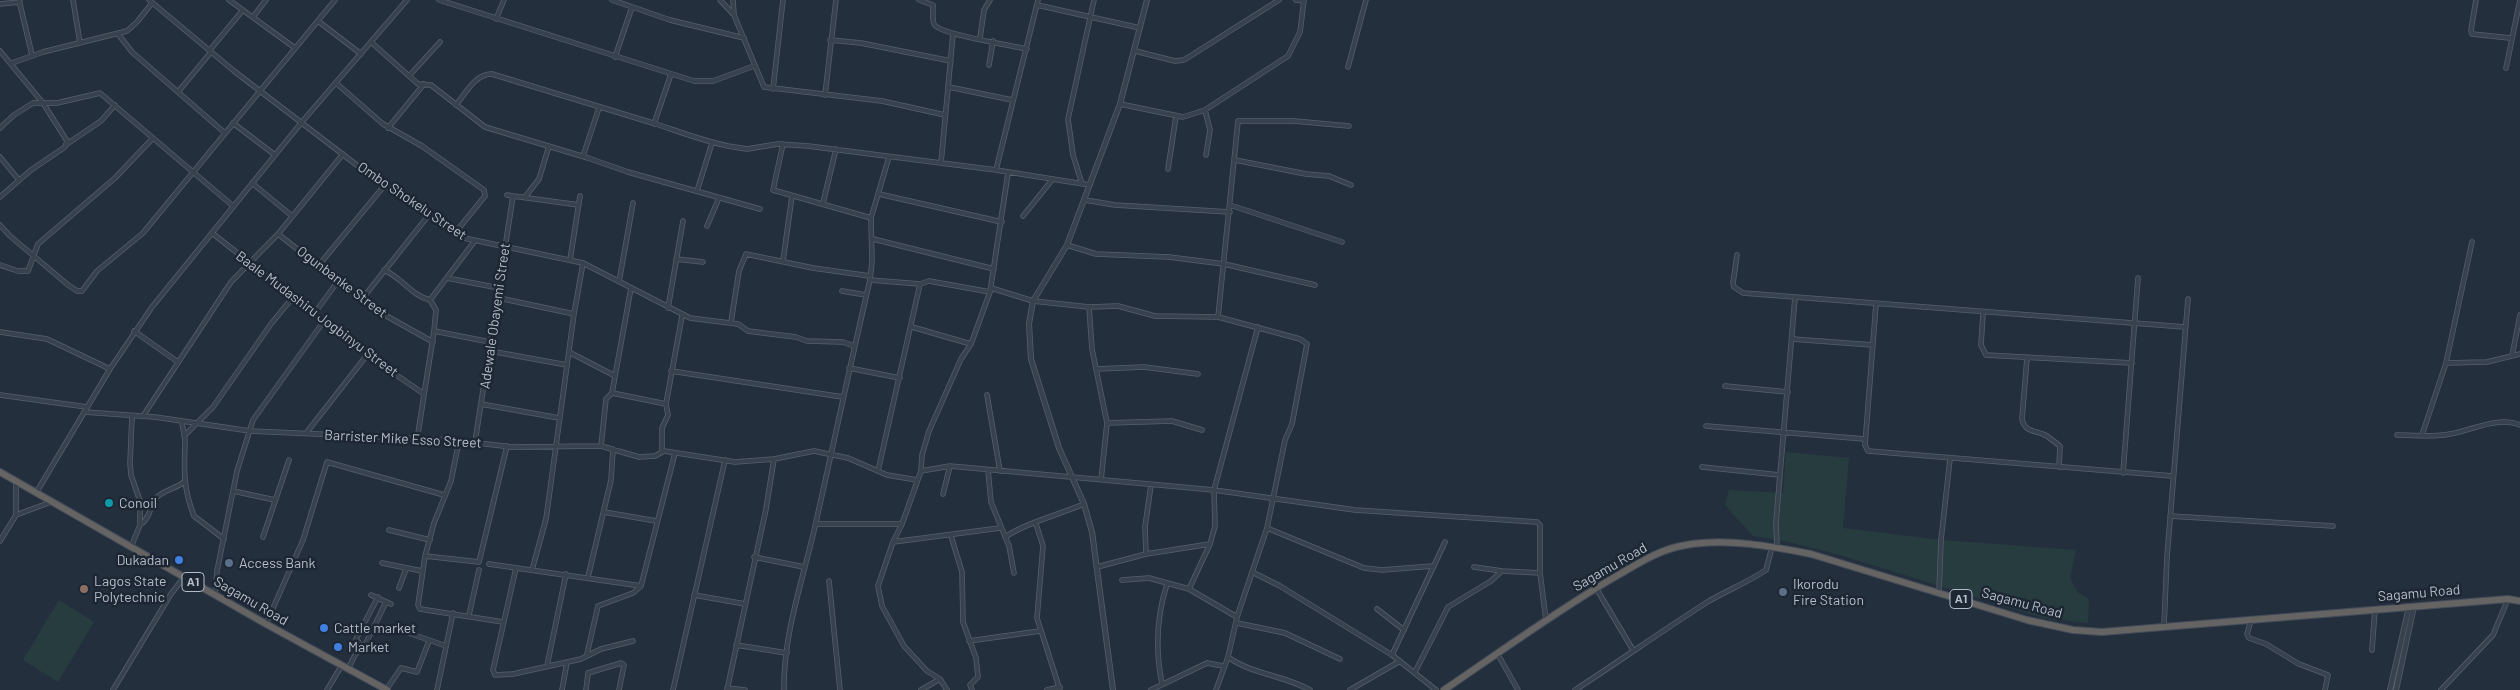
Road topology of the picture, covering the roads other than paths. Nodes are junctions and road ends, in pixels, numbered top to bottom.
1 (73, 0) edge
2 (229, 0) edge
3 (266, 0) edge
4 (335, 0) edge
5 (407, 0) edge
6 (439, 0) edge
7 (504, 0) edge
8 (612, 0) edge
9 (720, 0) edge
10 (733, 0) edge
11 (783, 0) edge
12 (836, 0) edge
13 (919, 0) edge
14 (990, 0) edge
15 (1094, 0) edge
16 (1147, 0) edge
17 (1279, 0) edge
18 (1296, 0) edge
19 (1304, 0) edge
20 (1366, 0) edge
21 (2476, 0) edge
22 (2520, 0) edge
23 (19, 1) edge
24 (151, 2) edge
25 (622, 2) edge
26 (1038, 2) edge
27 (0, 4) edge
28 (632, 7) junction
29 (243, 10) junction
30 (2518, 13) edge
31 (734, 14) junction
32 (253, 17) junction
33 (1091, 17) junction
34 (496, 19) junction
35 (318, 21) junction
36 (1140, 28) junction
37 (118, 34) junction
38 (953, 34) junction
39 (744, 38) junction
40 (980, 38) junction
41 (2510, 38) junction
42 (830, 40) junction
43 (993, 41) junction
44 (371, 42) junction
45 (440, 42) dead end
46 (80, 43) junction
47 (295, 48) junction
48 (1027, 49) junction
49 (0, 50) edge
50 (1135, 51) junction
51 (210, 52) junction
52 (361, 54) junction
53 (32, 55) junction
54 (615, 57) junction
55 (951, 61) junction
56 (12, 63) junction
57 (989, 65) dead end
58 (754, 66) junction
59 (1348, 67) dead end
60 (2506, 68) dead end
61 (671, 74) junction
62 (408, 76) junction
63 (336, 83) junction
64 (424, 84) junction
65 (949, 87) junction
66 (773, 90) junction
67 (178, 92) junction
68 (260, 92) junction
69 (825, 95) junction
70 (1012, 100) junction
71 (43, 103) junction
72 (1120, 104) junction
73 (115, 105) junction
74 (456, 105) junction
75 (600, 108) junction
76 (1205, 110) junction
77 (945, 115) junction
78 (1176, 116) junction
79 (233, 123) junction
80 (301, 123) junction
81 (654, 124) junction
82 (1350, 126) dead end
83 (0, 128) edge
84 (388, 128) junction
85 (225, 133) junction
86 (153, 138) junction
87 (712, 143) junction
88 (66, 144) junction
89 (783, 144) junction
90 (549, 146) junction
91 (836, 149) junction
92 (343, 154) junction
93 (275, 155) junction
94 (1206, 155) dead end
95 (583, 156) junction
96 (0, 157) edge
97 (889, 157) junction
98 (1235, 160) junction
99 (941, 163) junction
100 (1168, 169) dead end
101 (996, 170) junction
102 (194, 173) junction
103 (1008, 173) junction
104 (19, 180) junction
105 (1052, 180) junction
106 (252, 183) junction
107 (1082, 184) junction
108 (1351, 185) dead end
109 (384, 186) junction
110 (1090, 186) junction
111 (697, 191) junction
112 (879, 194) junction
113 (507, 195) dead end
114 (513, 196) junction
115 (580, 196) dead end
116 (792, 196) junction
117 (0, 197) edge
118 (525, 197) junction
119 (718, 198) junction
120 (1085, 200) junction
121 (633, 202) dead end
122 (823, 203) junction
123 (578, 205) junction
124 (1230, 205) junction
125 (233, 206) junction
126 (760, 209) dead end
127 (1230, 212) junction
128 (292, 216) junction
129 (428, 216) junction
130 (1023, 216) dead end
131 (872, 218) junction
132 (683, 221) dead end
133 (1002, 222) junction
134 (0, 225) edge
135 (707, 226) dead end
136 (212, 233) junction
137 (456, 233) junction
138 (278, 234) junction
139 (873, 239) junction
140 (474, 242) junction
141 (1342, 242) dead end
142 (2472, 242) dead end
143 (1066, 245) junction
144 (505, 246) junction
145 (1737, 255) dead end
146 (34, 256) junction
147 (676, 258) junction
148 (570, 260) junction
149 (783, 261) junction
150 (703, 262) dead end
151 (250, 263) junction
152 (583, 263) junction
153 (1224, 264) junction
154 (0, 265) edge
155 (319, 265) junction
156 (994, 269) junction
157 (384, 270) junction
158 (447, 278) junction
159 (870, 278) junction
160 (2138, 278) dead end
161 (338, 281) junction
162 (619, 282) junction
163 (920, 284) junction
164 (1314, 285) dead end
165 (499, 288) junction
166 (631, 288) junction
167 (991, 290) junction
168 (842, 291) dead end
169 (866, 295) junction
170 (293, 297) junction
171 (1795, 297) junction
172 (499, 298) junction
173 (362, 299) junction
174 (2188, 299) dead end
175 (430, 300) junction
176 (1033, 301) junction
177 (1876, 304) junction
178 (1089, 306) junction
179 (668, 308) junction
180 (1983, 313) junction
181 (314, 314) junction
182 (574, 314) junction
183 (2520, 315) edge
184 (682, 316) junction
185 (1218, 317) junction
186 (324, 321) junction
187 (731, 322) junction
188 (2135, 323) junction
189 (912, 327) junction
190 (1258, 327) junction
191 (2185, 327) junction
192 (134, 331) junction
193 (434, 331) junction
194 (0, 332) edge
195 (492, 335) junction
196 (1792, 339) junction
197 (485, 340) junction
198 (433, 342) junction
199 (971, 344) junction
200 (1873, 345) junction
201 (854, 346) junction
202 (490, 348) junction
203 (569, 352) junction
204 (2520, 354) edge
205 (367, 355) junction
206 (2512, 356) junction
207 (2027, 358) junction
208 (178, 362) junction
209 (2132, 363) junction
210 (2446, 363) junction
211 (567, 365) junction
212 (849, 368) junction
213 (1096, 369) junction
214 (110, 370) junction
215 (671, 371) junction
216 (1198, 374) dead end
217 (614, 376) junction
218 (900, 378) junction
219 (1725, 386) dead end
220 (1788, 392) junction
221 (612, 393) junction
222 (424, 394) junction
223 (987, 394) dead end
224 (0, 396) edge
225 (843, 397) junction
226 (481, 404) junction
227 (666, 404) junction
228 (87, 407) junction
229 (84, 412) junction
230 (143, 416) junction
231 (132, 417) junction
232 (559, 418) junction
233 (182, 421) junction
234 (198, 424) junction
235 (1106, 424) junction
236 (2520, 425) edge
237 (1706, 426) dead end
238 (1202, 430) dead end
239 (250, 431) junction
240 (307, 432) junction
241 (1785, 433) junction
242 (2397, 435) dead end
243 (2422, 435) junction
244 (184, 436) junction
245 (1865, 439) junction
246 (417, 440) junction
247 (458, 441) junction
248 (475, 442) junction
249 (507, 446) junction
250 (556, 446) junction
251 (601, 446) junction
252 (613, 448) junction
253 (662, 453) junction
254 (674, 453) junction
255 (831, 455) junction
256 (774, 459) junction
257 (1950, 459) junction
258 (289, 460) dead end
259 (725, 460) junction
260 (950, 466) junction
261 (1702, 467) dead end
262 (2060, 467) junction
263 (988, 470) junction
264 (878, 471) junction
265 (921, 471) junction
266 (1000, 471) junction
267 (0, 472) edge
268 (2123, 473) junction
269 (1780, 475) junction
270 (2172, 476) junction
271 (1072, 477) junction
272 (917, 480) junction
273 (1101, 480) junction
274 (16, 481) junction
275 (184, 482) junction
276 (1152, 485) junction
277 (1214, 490) junction
278 (234, 491) junction
279 (36, 493) junction
280 (943, 494) dead end
281 (444, 495) junction
282 (1274, 499) junction
283 (275, 500) junction
284 (53, 502) junction
285 (1084, 504) junction
286 (604, 512) junction
287 (16, 515) junction
288 (2170, 516) junction
289 (656, 521) junction
290 (140, 524) junction
291 (816, 524) junction
292 (902, 524) junction
293 (1036, 524) junction
294 (2333, 526) dead end
295 (1000, 528) junction
296 (1267, 528) junction
297 (389, 530) dead end
298 (951, 536) junction
299 (263, 537) dead end
300 (1005, 538) junction
301 (224, 539) junction
302 (430, 540) junction
303 (0, 541) edge
304 (893, 542) junction
305 (1445, 542) dead end
306 (1210, 544) junction
307 (131, 547) junction
308 (1774, 547) junction
309 (1146, 554) junction
310 (425, 556) junction
311 (754, 557) junction
312 (382, 563) dead end
313 (489, 564) dead end
314 (1433, 566) junction
315 (804, 567) junction
316 (1096, 567) junction
317 (1474, 567) dead end
318 (516, 568) junction
319 (406, 569) junction
320 (478, 570) dead end
321 (532, 570) junction
322 (422, 571) junction
323 (1502, 571) junction
324 (1252, 572) junction
325 (1014, 573) dead end
326 (1540, 573) junction
327 (566, 574) junction
328 (184, 577) junction
329 (588, 577) junction
330 (1122, 580) dead end
331 (829, 581) dead end
332 (1167, 584) junction
333 (641, 586) junction
334 (399, 588) dead end
335 (1596, 588) junction
336 (1189, 589) junction
337 (1939, 592) junction
338 (694, 594) junction
339 (215, 595) junction
340 (371, 595) dead end
341 (378, 597) junction
342 (2508, 599) junction
343 (2519, 599) edge
344 (744, 604) junction
345 (2411, 606) junction
346 (1377, 609) dead end
347 (2375, 609) junction
348 (453, 613) junction
349 (469, 615) junction
350 (1237, 617) junction
351 (2251, 620) junction
352 (1546, 621) junction
353 (503, 622) junction
354 (1236, 623) junction
355 (266, 624) junction
356 (2164, 626) junction
357 (1404, 630) junction
358 (404, 631) dead end
359 (1040, 631) junction
360 (429, 641) junction
361 (634, 641) dead end
362 (969, 641) junction
363 (362, 645) junction
364 (736, 645) junction
365 (446, 646) junction
366 (1633, 650) junction
367 (2372, 650) dead end
368 (787, 653) junction
369 (1497, 653) junction
370 (587, 654) junction
371 (1392, 655) junction
372 (1228, 657) junction
373 (1340, 659) dead end
374 (1400, 661) junction
375 (567, 662) junction
376 (342, 665) junction
377 (547, 666) junction
378 (1223, 666) junction
379 (348, 669) junction
380 (1415, 672) junction
381 (940, 679) junction
382 (1162, 684) junction
383 (1060, 688) edge
384 (727, 689) edge
385 (113, 690) edge
386 (327, 690) edge
387 (386, 690) edge
388 (437, 690) edge
389 (562, 690) edge
390 (586, 690) edge
391 (619, 690) edge
392 (674, 690) edge
393 (745, 690) edge
394 (784, 690) edge
395 (840, 690) edge
396 (921, 690) edge
397 (947, 690) edge
398 (972, 690) edge
399 (1048, 690) edge
400 (1113, 690) edge
401 (1151, 690) edge
402 (1216, 690) edge
403 (1310, 690) edge
404 (1350, 690) edge
405 (1436, 690) edge
406 (1444, 690) edge
407 (1518, 690) edge
408 (1575, 690) edge
409 (2325, 690) edge
410 (2390, 690) edge
411 (2396, 690) edge
412 (2442, 690) edge

1 - 46 street
2 - 29 street
3 - 32 street
4 - 35 street
5 - 44 street
6 - 34 street
7 - 34 street
8 - 25 street
9 - 31 street
10 - 31 street
11 - 66 street
12 - 42 street
13 - 38 street
14 - 40 street
15 - 33 street
16 - 36 street
17 - 50 street
18 - 19 street
19 - 76 street
20 - 59 street
21 - 41 street
22 - 30 street
23 - 27 street
23 - 53 street
24 - 37 street
24 - 51 street, Ombo Shokelu Street
25 - 28 street
26 - 33 street
26 - 48 street
28 - 39 street
28 - 54 street
29 - 32 street
29 - 51 street
30 - 41 street
31 - 39 street
32 - 47 street
33 - 36 street
33 - 107 street
34 - 54 street
35 - 47 street
35 - 52 street
36 - 50 street
37 - 46 street
37 - 67 street
38 - 40 street
38 - 55 street
39 - 58 street
40 - 43 street
41 - 60 street
42 - 55 street
42 - 69 street
43 - 48 street
43 - 57 street
44 - 52 street
44 - 62 street
45 - 62 street
46 - 53 street
47 - 68 street
48 - 70 street
49 - 56 street
50 - 72 street
51 - 67 street
51 - 68 street, Ombo Shokelu Street
52 - 63 street
53 - 56 street
54 - 61 street
55 - 65 street
56 - 71 street
58 - 61 street
58 - 66 street
61 - 81 street
62 - 64 street
63 - 80 street
63 - 84 street
64 - 74 street
64 - 84 street
65 - 70 street
65 - 77 street
66 - 69 street
67 - 85 street
68 - 79 street
68 - 80 street, Ombo Shokelu Street
69 - 77 street
70 - 101 street
71 - 73 street
71 - 83 street
71 - 88 street
72 - 78 street
72 - 110 street
73 - 86 street
73 - 88 street
74 - 75 street
74 - 90 street
75 - 81 street
75 - 95 street
76 - 78 street
76 - 94 street
77 - 99 street
78 - 100 street
79 - 85 street
79 - 93 street
80 - 92 street, Ombo Shokelu Street
80 - 93 street
81 - 87 street
82 - 98 street
84 - 137 street
85 - 102 street
86 - 102 street
86 - 146 street
87 - 89 street
87 - 111 street
88 - 104 street
89 - 91 street
89 - 116 street
90 - 95 street
90 - 118 street
91 - 97 street
91 - 122 street
92 - 109 street, Ombo Shokelu Street
92 - 128 street
93 - 106 street
95 - 111 street
96 - 104 street
97 - 99 street
97 - 112 street
98 - 108 street
98 - 124 street
99 - 101 street
101 - 103 street
102 - 125 street
102 - 146 street
103 - 105 street
103 - 133 street
104 - 117 street
105 - 107 street
105 - 130 street
106 - 125 street
106 - 128 street
107 - 110 street
109 - 129 street, Ombo Shokelu Street
109 - 155 street
110 - 120 street
111 - 119 street
112 - 131 street
112 - 133 street
113 - 114 street
114 - 118 street
114 - 144 street, Adewale Obayemi Street
115 - 123 street
116 - 122 street
116 - 149 street
118 - 123 street
119 - 126 street
119 - 135 street
120 - 127 street
120 - 143 street
121 - 162 street
122 - 131 street
123 - 148 street
124 - 127 street
124 - 141 street
125 - 136 street
127 - 153 street
128 - 138 street
129 - 137 street, Ombo Shokelu Street
129 - 157 street
131 - 139 street
132 - 147 street
133 - 156 street
134 - 146 street
136 - 151 street, Baale Mudashiru Jogbinyu Street
136 - 192 street
137 - 140 street, Ombo Shokelu Street
138 - 151 street
138 - 155 street, Ogunbanke Street
139 - 156 street
139 - 159 street
140 - 144 street, Ombo Shokelu Street
140 - 158 street
142 - 210 street
143 - 153 street
143 - 176 street
144 - 148 street, Ombo Shokelu Street
144 - 165 street, Adewale Obayemi Street
145 - 171 street
146 - 154 street
147 - 150 street
147 - 179 street
148 - 152 street, Ombo Shokelu Street
149 - 159 street
149 - 187 street
151 - 170 street, Baale Mudashiru Jogbinyu Street
151 - 208 street
152 - 162 street, Ombo Shokelu Street
152 - 182 street
153 - 164 street
153 - 185 street
155 - 161 street, Ogunbanke Street
156 - 167 street
157 - 173 street
157 - 175 street
158 - 165 street
158 - 175 street
159 - 163 street
159 - 169 street
160 - 188 street
161 - 173 street, Ogunbanke Street
161 - 181 street
162 - 166 street, Ombo Shokelu Street
163 - 167 street
163 - 189 street
165 - 172 street, Adewale Obayemi Street
166 - 179 street, Ombo Shokelu Street
166 - 217 street
167 - 176 street
167 - 199 street
168 - 169 street
169 - 201 street
170 - 181 street, Baale Mudashiru Jogbinyu Street
170 - 234 street
171 - 177 street
171 - 196 street
172 - 182 street
172 - 195 street, Adewale Obayemi Street
173 - 198 street, Ogunbanke Street
174 - 191 street
175 - 193 street
176 - 178 street
176 - 271 street
177 - 180 street
177 - 200 street
178 - 185 street
178 - 213 street
179 - 184 street, Ombo Shokelu Street
180 - 188 street
180 - 207 street
181 - 186 street, Baale Mudashiru Jogbinyu Street
182 - 203 street
183 - 206 street
184 - 187 street, Ombo Shokelu Street
184 - 215 street
185 - 190 street
186 - 205 street, Baale Mudashiru Jogbinyu Street
186 - 239 street
187 - 201 street, Ombo Shokelu Street
188 - 191 street
188 - 209 street
189 - 199 street
189 - 218 street
190 - 277 street
190 - 282 street
191 - 270 street
192 - 208 street
192 - 214 street
193 - 197 street
193 - 198 street
194 - 214 street
195 - 197 street
195 - 202 street, Adewale Obayemi Street
196 - 200 street
196 - 220 street
197 - 202 street
198 - 222 street
199 - 265 street
200 - 245 street
201 - 212 street
202 - 211 street
202 - 226 street, Adewale Obayemi Street
203 - 211 street
203 - 217 street
204 - 206 street
205 - 222 street, Baale Mudashiru Jogbinyu Street
205 - 240 street
206 - 210 street
207 - 209 street
207 - 262 street
208 - 230 street
209 - 268 street
210 - 243 street
211 - 232 street
212 - 218 street
212 - 225 street
213 - 216 street
213 - 235 street
214 - 228 street
215 - 225 street
215 - 227 street
217 - 221 street
218 - 264 street
219 - 220 street
220 - 241 street
221 - 227 street
221 - 251 street
222 - 246 street
223 - 266 street
224 - 228 street
225 - 255 street
226 - 232 street
226 - 248 street, Adewale Obayemi Street
227 - 253 street
228 - 229 street
229 - 231 street, Barrister Mike Esso Street
229 - 279 street
230 - 231 street, Barrister Mike Esso Street
230 - 233 street, Barrister Mike Esso Street
231 - 290 street
232 - 250 street
233 - 234 street, Barrister Mike Esso Street
233 - 244 street
234 - 239 street, Barrister Mike Esso Street
234 - 244 street
235 - 238 street
235 - 273 street
236 - 243 street
237 - 241 street
239 - 240 street, Barrister Mike Esso Street
239 - 278 street
240 - 246 street, Barrister Mike Esso Street
241 - 245 street
241 - 269 street
242 - 243 street
244 - 275 street
245 - 257 street
246 - 247 street, Barrister Mike Esso Street
247 - 248 street, Barrister Mike Esso Street
247 - 281 street
248 - 249 street, Barrister Mike Esso Street
249 - 250 street, Barrister Mike Esso Street
249 - 310 street
250 - 251 street, Barrister Mike Esso Street
250 - 321 street
251 - 252 street, Barrister Mike Esso Street
252 - 253 street, Barrister Mike Esso Street
252 - 286 street
253 - 254 street, Barrister Mike Esso Street
254 - 259 street, Barrister Mike Esso Street
254 - 289 street
255 - 256 street, Barrister Mike Esso Street
255 - 264 street, Barrister Mike Esso Street
255 - 291 street
256 - 259 street, Barrister Mike Esso Street
256 - 311 street
257 - 262 street
257 - 337 street
258 - 283 street
259 - 338 street
260 - 263 street
260 - 265 street
260 - 280 street
261 - 269 street
262 - 268 street
263 - 266 street
263 - 295 street
264 - 272 street, Barrister Mike Esso Street
265 - 272 street
266 - 271 street
267 - 274 highway, Sagamu Road / A1
268 - 270 street
269 - 308 street
270 - 288 street
271 - 273 street
271 - 285 street
272 - 292 street
273 - 276 street
274 - 279 highway, Sagamu Road / A1
274 - 287 street
275 - 290 street
275 - 301 street
276 - 277 street
276 - 309 street
277 - 282 street
277 - 306 street
278 - 283 street
278 - 301 street
279 - 284 highway, Sagamu Road / A1
281 - 302 street
281 - 355 street
282 - 296 street
282 - 326 street
283 - 299 street
284 - 287 street
284 - 307 highway, Sagamu Road / A1
285 - 293 street
285 - 316 street
286 - 289 street
286 - 329 street
287 - 303 street
288 - 294 street
288 - 356 street
289 - 333 street
290 - 307 street
291 - 292 street
291 - 315 street
292 - 304 street
293 - 300 street
293 - 359 street
295 - 298 street
295 - 300 street
296 - 314 street
296 - 324 street
297 - 302 street
298 - 304 street
298 - 362 street
300 - 325 street
301 - 339 street
302 - 310 street
304 - 381 street
305 - 314 street
306 - 309 street
306 - 336 street
307 - 328 highway, Sagamu Road / A1
308 - 335 highway, Sagamu Road / A1
308 - 337 highway, Sagamu Road / A1
308 - 366 street
309 - 316 street
310 - 322 street
311 - 315 street
311 - 344 street
312 - 319 street
313 - 318 street
314 - 357 street
315 - 368 street
316 - 400 street
317 - 323 street
318 - 321 street
318 - 353 street
319 - 322 street
319 - 334 street
320 - 349 street
321 - 327 street
322 - 348 street
323 - 326 street
323 - 380 street
324 - 350 street
324 - 371 street
326 - 352 street
327 - 329 street
327 - 377 street
328 - 339 highway, Sagamu Road / A1
328 - 385 street
329 - 333 street
330 - 332 street
331 - 395 street
332 - 336 street
332 - 382 street
333 - 370 street
335 - 352 highway, Sagamu Road / A1
335 - 366 street
336 - 350 street
337 - 356 highway, Sagamu Road / A1
338 - 344 street
338 - 392 street
339 - 355 highway, Sagamu Road / A1
340 - 341 street
341 - 363 street
341 - 363 street
342 - 343 highway, Sagamu Road / A1
342 - 345 highway, Sagamu Road / A1
342 - 412 street
344 - 364 street
345 - 347 highway, Sagamu Road / A1
345 - 410 street
345 - 411 street
346 - 357 street
347 - 351 highway, Sagamu Road / A1
347 - 367 street
348 - 349 street
348 - 365 street
349 - 353 street
350 - 354 street
351 - 356 highway, Sagamu Road / A1
351 - 409 street
352 - 369 highway, Sagamu Road / A1
353 - 377 street
354 - 372 street
354 - 373 street
355 - 376 highway, Sagamu Road / A1
357 - 371 street
358 - 360 street
359 - 362 street
359 - 383 street
360 - 365 street
360 - 387 street
361 - 370 street
362 - 398 street
363 - 379 street
364 - 368 street
364 - 384 street
365 - 388 street
366 - 408 street
368 - 394 street
369 - 406 highway, Sagamu Road / A1
369 - 407 street
370 - 375 street
371 - 374 street
372 - 378 street
372 - 403 street
374 - 380 street
374 - 404 street
375 - 377 street
375 - 389 street
376 - 379 highway, Sagamu Road / A1
376 - 386 street
378 - 382 street
378 - 402 street
379 - 387 highway, Sagamu Road / A1
380 - 405 street
381 - 396 street
381 - 397 street
382 - 401 street
383 - 399 street
384 - 393 street
390 - 391 street

